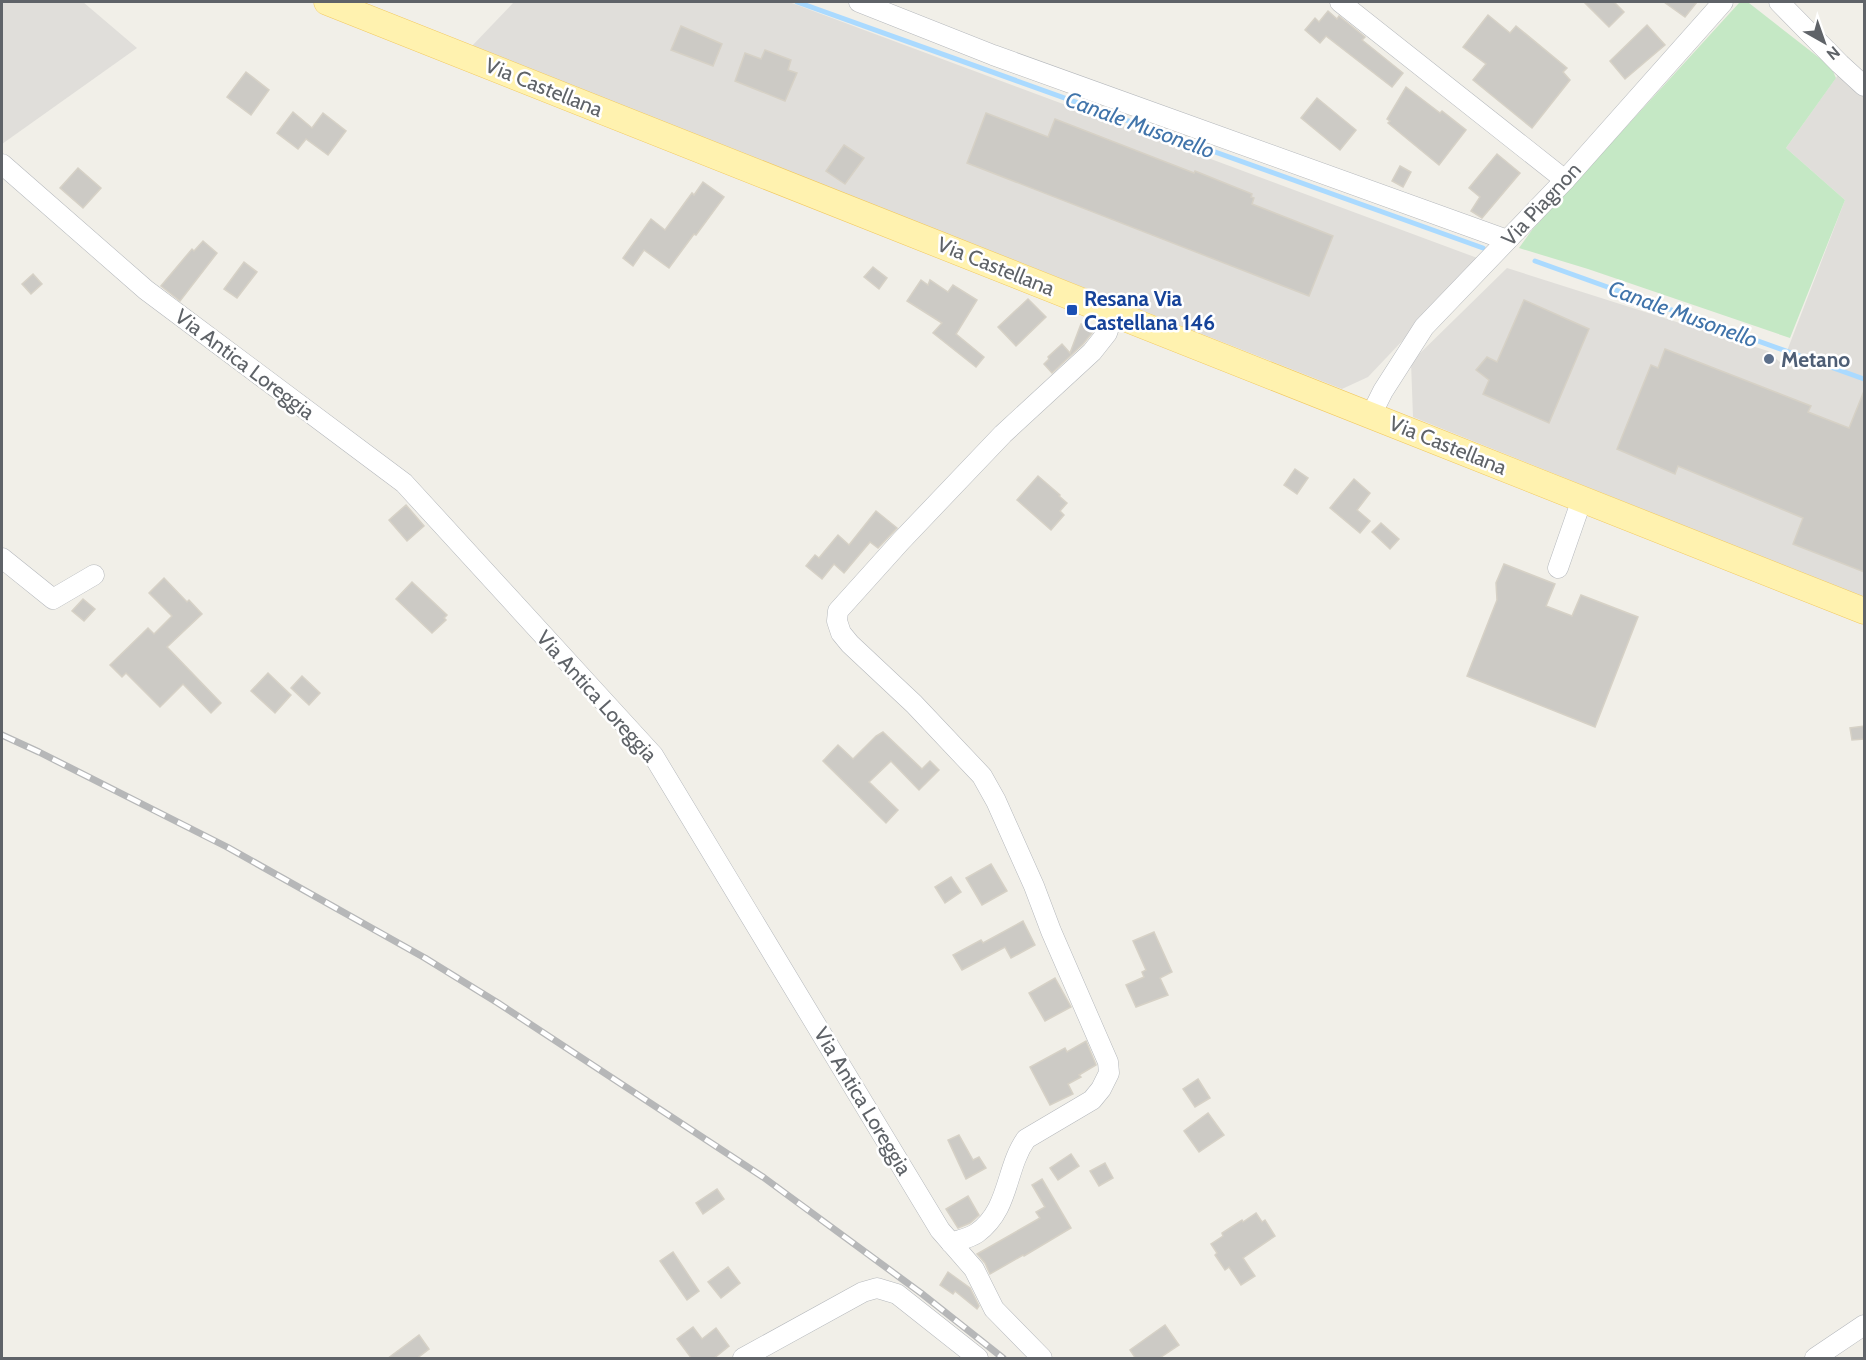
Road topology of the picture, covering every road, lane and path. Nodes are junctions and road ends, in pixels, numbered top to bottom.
1 (327, 2) edge
2 (859, 2) edge
3 (1340, 2) edge
4 (1723, 2) edge
5 (1779, 2) edge
6 (1864, 87) edge
7 (2, 164) edge
8 (1565, 180) junction
9 (1507, 240) junction
10 (1114, 313) junction
11 (1371, 415) junction
12 (1582, 499) junction
13 (2, 558) edge
14 (1558, 568) dead end
15 (94, 575) dead end
16 (1864, 611) edge
17 (951, 1243) junction
18 (1864, 1325) edge
19 (742, 1359) edge
20 (978, 1359) edge
21 (1042, 1359) edge
22 (1815, 1359) edge

1 - 10 main road, Via Castellana
2 - 9 street
3 - 8 street
4 - 8 street, Via Piagnon
5 - 6 street
7 - 17 street, Via Antica Loreggia
8 - 9 street, Via Piagnon
9 - 11 street, Via Piagnon
10 - 11 main road, Via Castellana
10 - 17 street
11 - 12 main road, Via Castellana
12 - 14 street
12 - 16 main road, Via Castellana
13 - 15 street
17 - 21 street, Via Antica Loreggia
18 - 22 street
19 - 20 street

